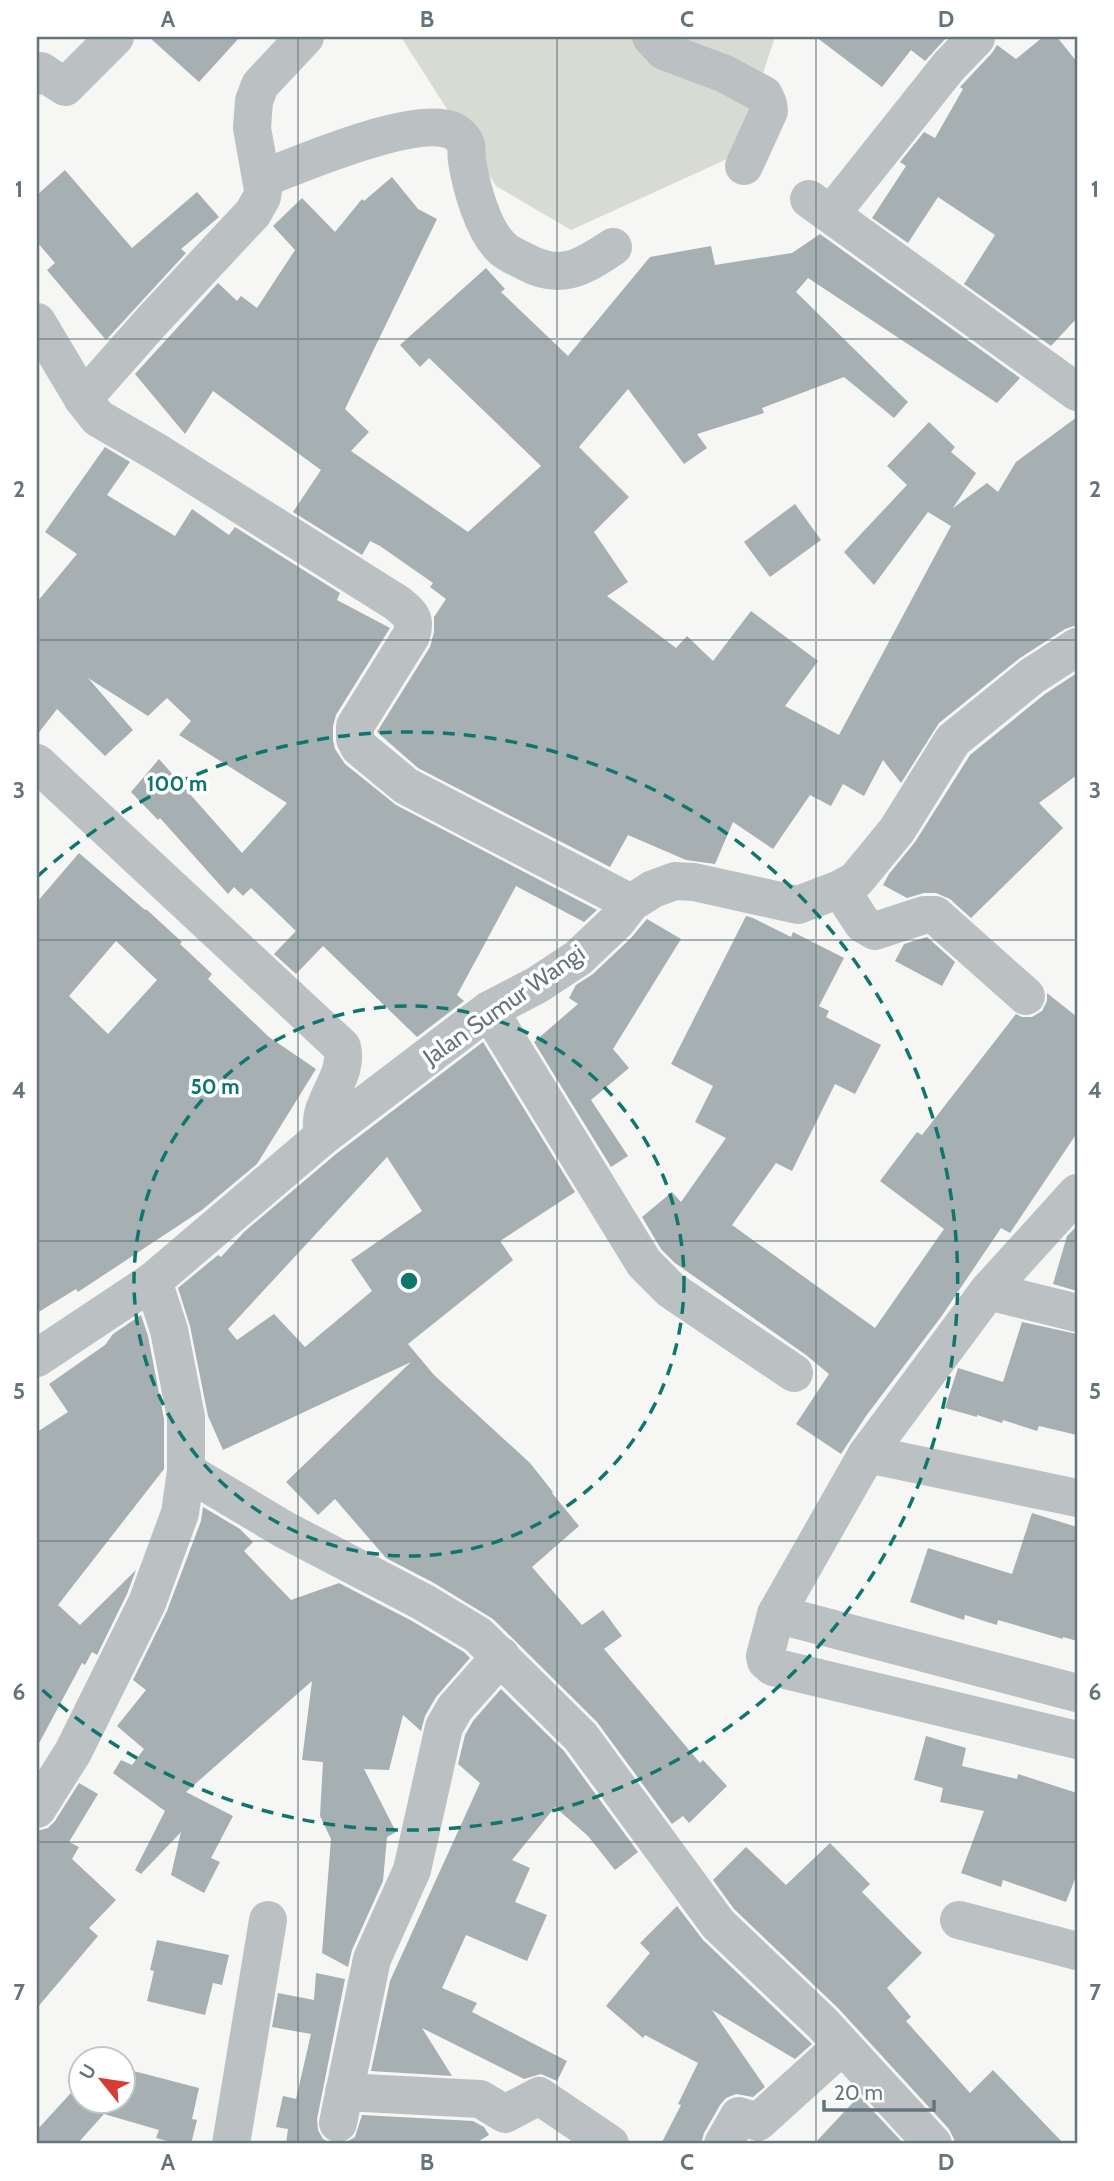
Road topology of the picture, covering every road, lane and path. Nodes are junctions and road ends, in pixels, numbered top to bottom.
1 (115, 37) edge
2 (305, 37) edge
3 (651, 37) edge
4 (976, 38) edge
5 (37, 76) edge
6 (744, 166) dead end
7 (262, 179) junction
8 (613, 247) dead end
9 (37, 322) edge
10 (1077, 392) edge
11 (83, 399) junction
12 (1077, 647) edge
13 (37, 763) edge
14 (840, 889) junction
15 (631, 903) junction
16 (1026, 996) dead end
17 (489, 1010) junction
18 (322, 1137) junction
19 (1077, 1193) edge
20 (153, 1282) junction
21 (989, 1291) junction
22 (1077, 1313) edge
23 (37, 1358) edge
24 (794, 1373) dead end
25 (867, 1454) junction
26 (186, 1471) junction
27 (1077, 1498) edge
28 (776, 1614) junction
29 (501, 1656) junction
30 (1077, 1693) edge
31 (1077, 1741) edge
32 (37, 1809) edge
33 (268, 1920) dead end
34 (958, 1920) dead end
35 (1077, 1951) edge
36 (842, 2046) junction
37 (231, 2144) edge
38 (610, 2144) edge
39 (723, 2144) edge
40 (933, 2144) edge

1 - 5 street
2 - 7 street
3 - 6 street
4 - 10 street
7 - 8 street
7 - 11 street
9 - 11 street
11 - 15 street
12 - 14 street, Jalan Sumur Wangi
13 - 18 street
14 - 15 street, Jalan Sumur Wangi
14 - 16 street
15 - 17 street, Jalan Sumur Wangi
17 - 18 street, Jalan Sumur Wangi
17 - 24 street
18 - 20 street, Jalan Sumur Wangi
19 - 21 street
20 - 23 street, Jalan Sumur Wangi
20 - 26 street
21 - 22 street
21 - 25 street
25 - 27 street
25 - 28 street
26 - 29 street
26 - 32 street
28 - 30 street
28 - 31 street
29 - 36 street
29 - 38 street
33 - 37 street
34 - 35 street
36 - 39 street
36 - 40 street

